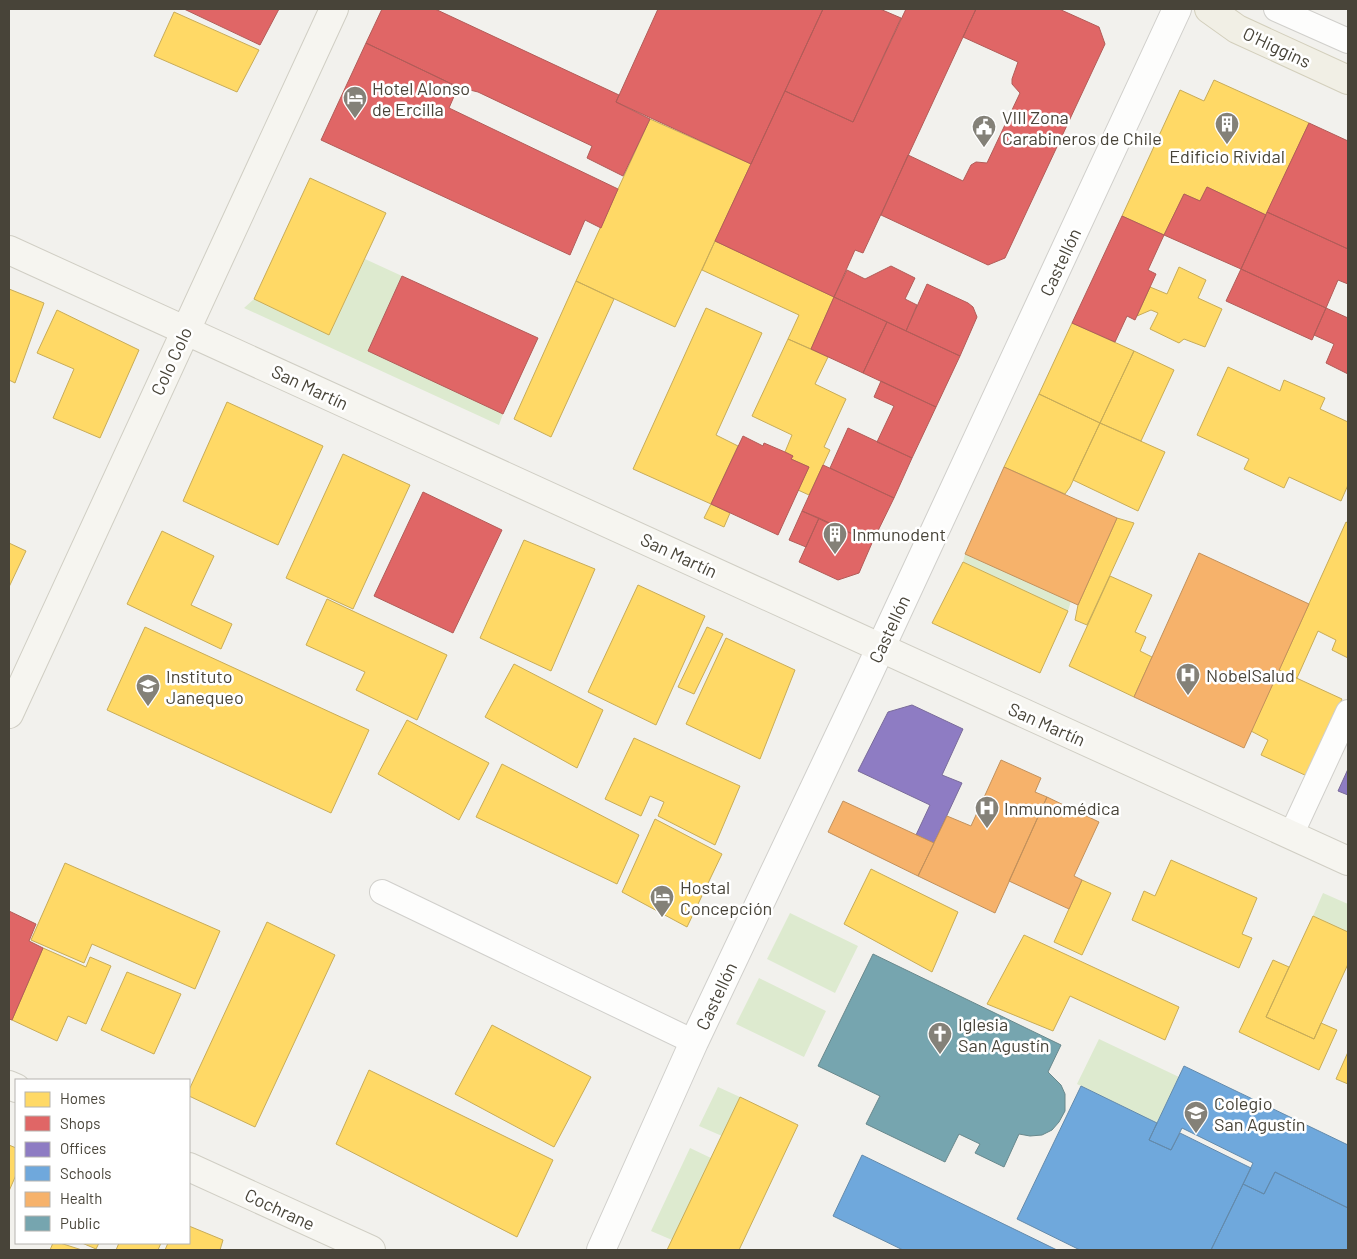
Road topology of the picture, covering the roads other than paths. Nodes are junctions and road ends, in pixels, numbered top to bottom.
1 (334, 9) edge
2 (1177, 9) edge
3 (1209, 9) edge
4 (1276, 9) edge
5 (1348, 41) edge
6 (1348, 80) edge
7 (9, 250) edge
8 (186, 330) junction
9 (880, 648) junction
10 (1348, 712) edge
11 (9, 714) edge
12 (1291, 835) junction
13 (1348, 861) edge
14 (382, 892) dead end
15 (694, 1042) junction
16 (190, 1167) edge
17 (371, 1250) edge
18 (601, 1250) edge

1 - 8 main road, Colo Colo
2 - 9 street, Castellón
3 - 6 main road, O'Higgins
4 - 5 lane, O'Higgins
7 - 8 main road, San Martín
8 - 9 main road, San Martín
8 - 11 main road, Colo Colo
9 - 12 main road, San Martín
9 - 15 street, Castellón
10 - 12 lane
12 - 13 main road, San Martín
14 - 15 lane
15 - 18 street, Castellón
16 - 17 main road, Cochrane

